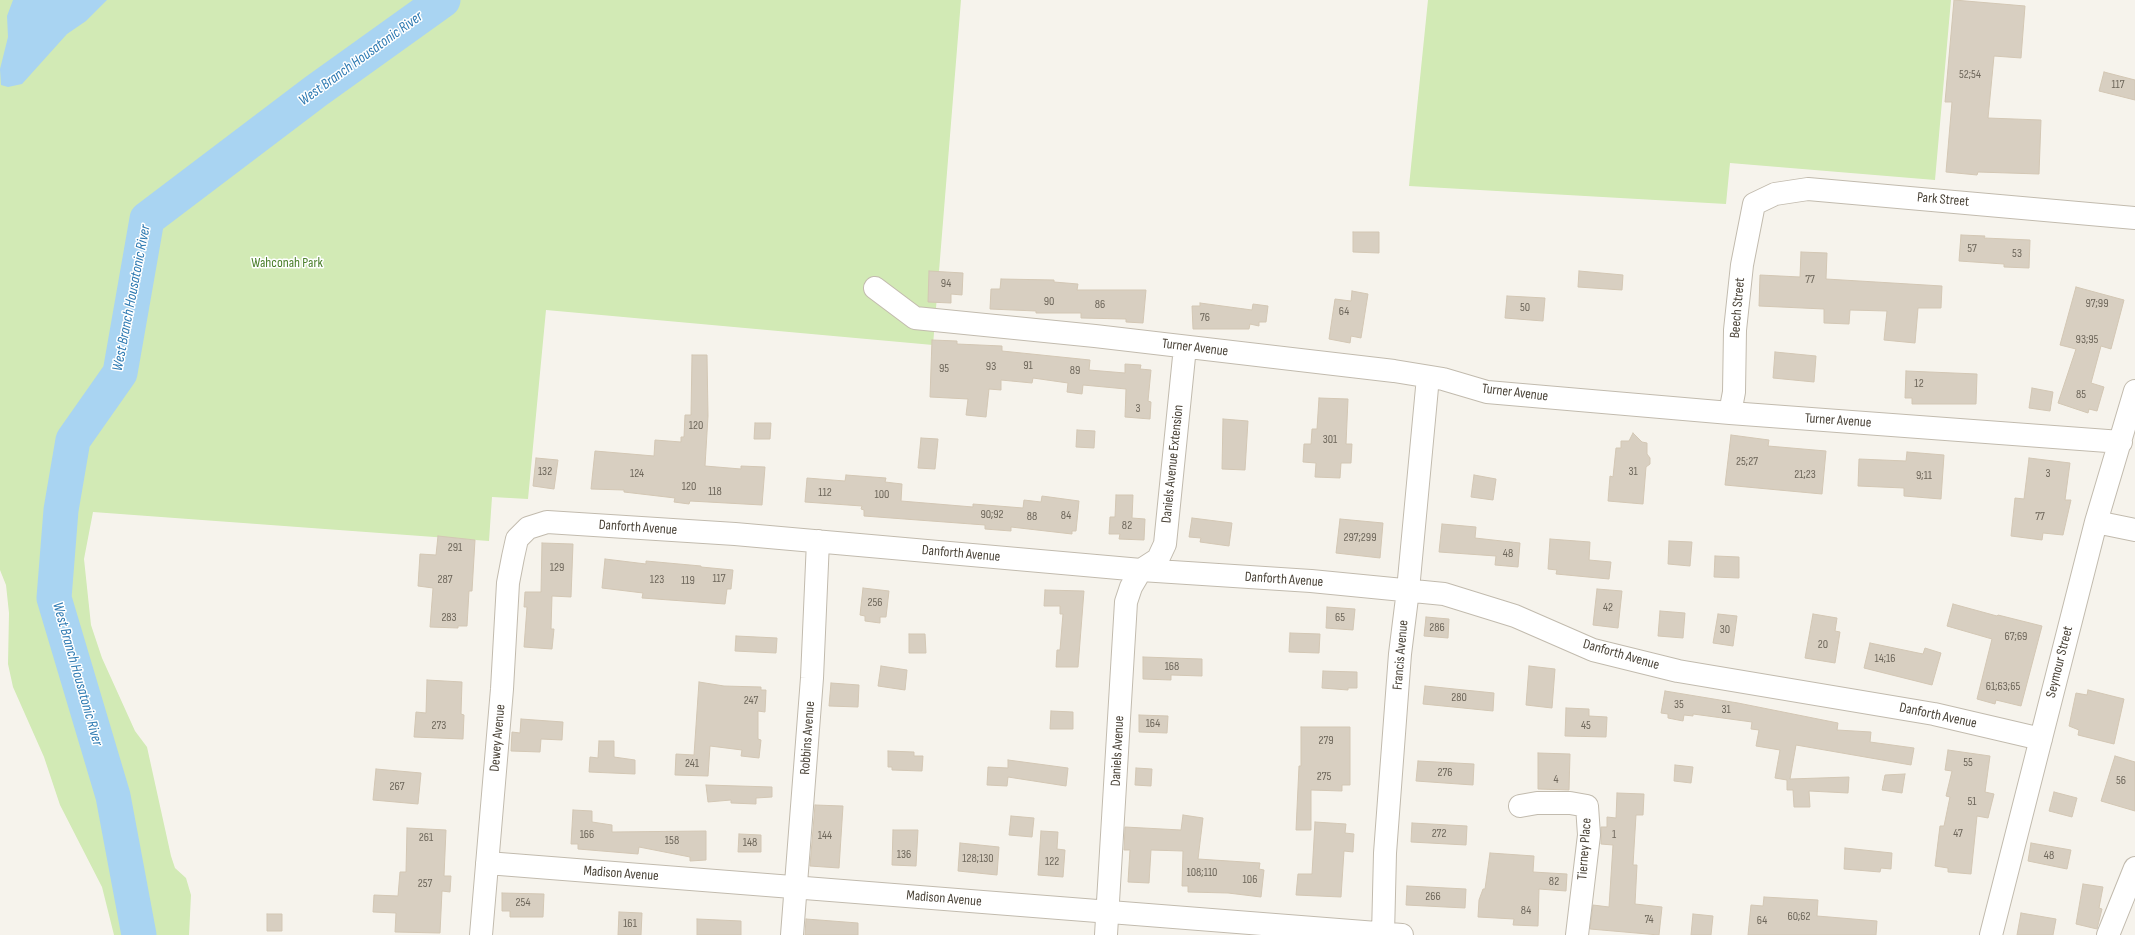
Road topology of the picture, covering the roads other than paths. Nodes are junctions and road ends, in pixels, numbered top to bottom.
1 (1754, 204) joint
2 (2135, 218) edge
3 (875, 288) dead end
4 (1185, 347) junction
5 (1428, 377) junction
6 (2135, 391) edge
7 (1730, 413) junction
8 (2121, 442) junction
9 (2096, 522) junction
10 (2135, 530) edge
11 (517, 541) joint
12 (818, 541) junction
13 (1141, 570) junction
14 (1408, 590) junction
15 (2041, 739) junction
16 (1520, 806) dead end
17 (487, 863) junction
18 (2135, 868) edge
19 (797, 887) junction
20 (1108, 913) junction
21 (1389, 934) edge
22 (481, 935) edge
23 (792, 935) edge
24 (1106, 935) edge
25 (1577, 935) edge
26 (1991, 935) edge
27 (2108, 935) edge

1 - 2 street, Park Street
1 - 7 street, Beech Street
3 - 4 street, Turner Avenue
4 - 5 street, Turner Avenue
4 - 13 street, Daniels Avenue Extension
5 - 7 street, Turner Avenue
5 - 14 street, Francis Avenue
6 - 8 street, Seymour Street
7 - 8 street, Turner Avenue
8 - 9 street, Seymour Street
9 - 10 street
9 - 15 street, Seymour Street
11 - 12 street, Danforth Avenue
11 - 17 street, Dewey Avenue
12 - 13 street, Danforth Avenue
12 - 19 street, Robbins Avenue
13 - 14 street, Danforth Avenue
13 - 20 street, Daniels Avenue
14 - 15 street, Danforth Avenue
14 - 21 street, Francis Avenue
15 - 26 street, Seymour Street
16 - 25 street, Tierney Place
17 - 19 street, Madison Avenue
17 - 22 street, Dewey Avenue
18 - 27 street
19 - 20 street, Madison Avenue
19 - 23 street, Robbins Avenue
20 - 21 street, Madison Avenue
20 - 24 street, Daniels Avenue

